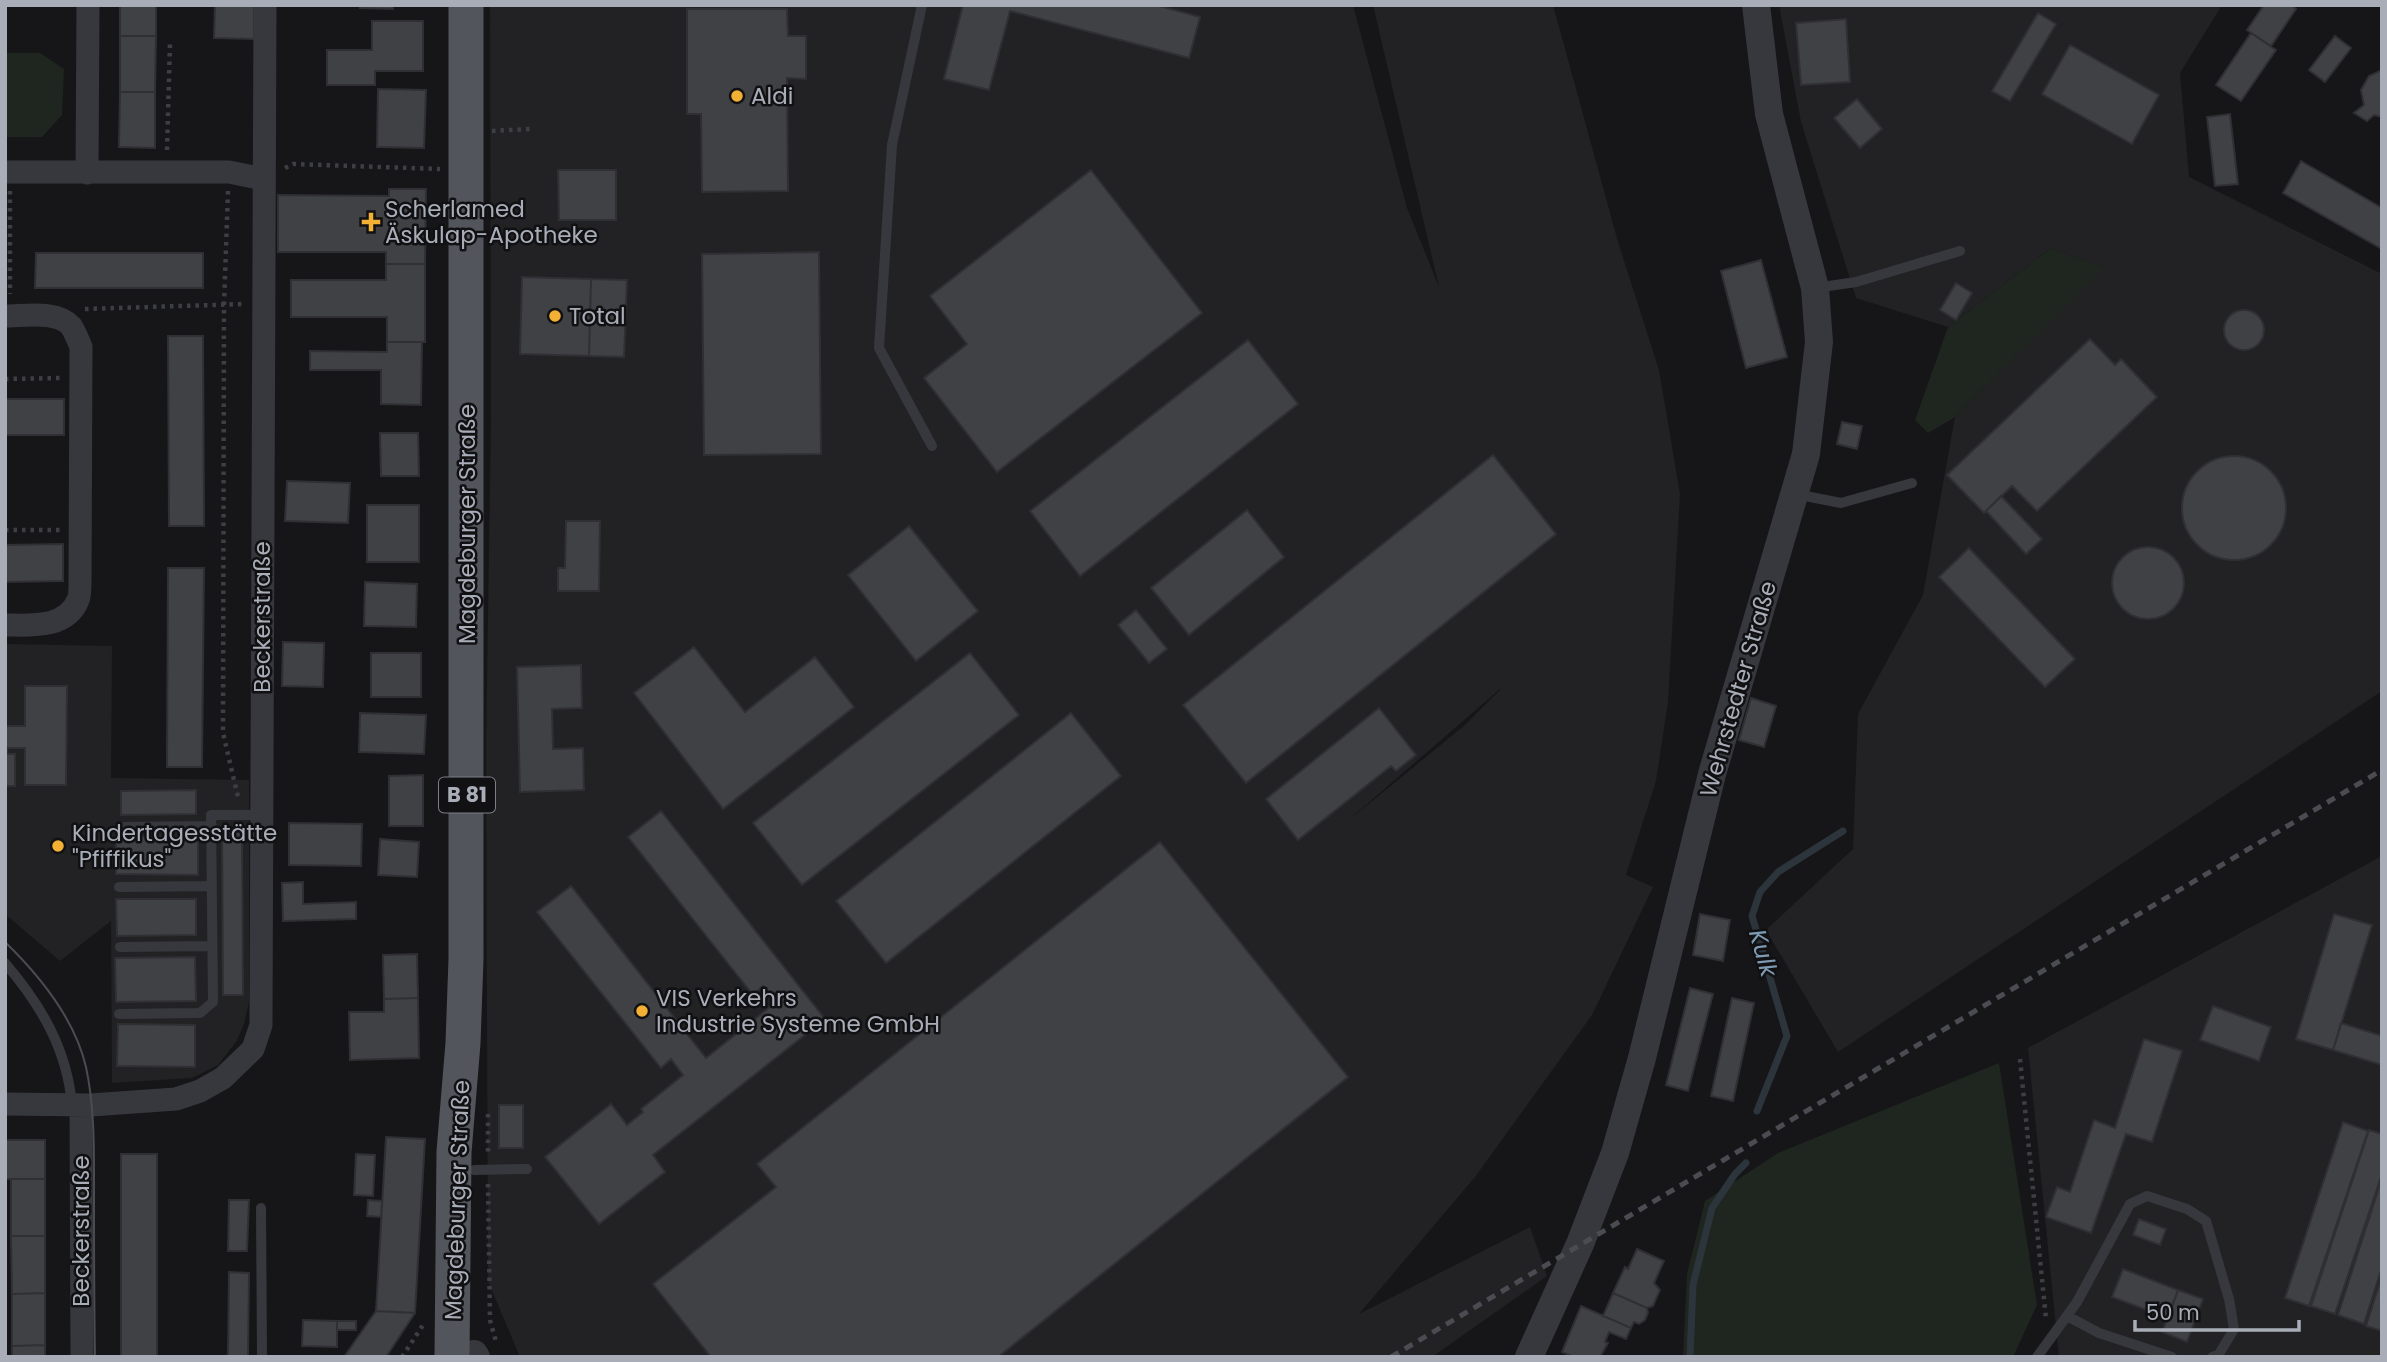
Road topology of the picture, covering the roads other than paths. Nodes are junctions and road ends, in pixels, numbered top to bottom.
1 (88, 5) edge
2 (265, 5) edge
3 (466, 5) edge
4 (922, 5) edge
5 (1756, 5) edge
6 (8, 172) edge
7 (87, 173) junction
8 (263, 179) junction
9 (1960, 251) dead end
10 (1815, 288) junction
11 (8, 316) edge
12 (932, 446) dead end
13 (1912, 483) dead end
14 (1795, 494) junction
15 (5, 625) edge
16 (252, 815) junction
17 (212, 826) junction
18 (120, 827) dead end
19 (212, 886) junction
20 (119, 887) dead end
21 (212, 946) junction
22 (120, 947) dead end
23 (5, 963) edge
24 (119, 1014) dead end
25 (463, 1043) junction
26 (5, 1104) edge
27 (81, 1105) junction
28 (527, 1169) dead end
29 (474, 1170) junction
30 (261, 1208) dead end
31 (2067, 1316) junction
32 (469, 1356) edge
33 (82, 1357) edge
34 (262, 1357) edge
35 (1529, 1357) edge
36 (2037, 1357) edge
37 (2172, 1357) edge
38 (2211, 1357) edge

1 - 7 street
2 - 8 street, Beckerstraße
3 - 25 main road, Magdeburger Straße / B 81
4 - 12 lane
5 - 10 street, Wehrstedter Straße
6 - 7 street
7 - 8 street
8 - 16 street, Beckerstraße
9 - 10 lane
10 - 14 street, Wehrstedter Straße
11 - 15 street
13 - 14 lane
14 - 35 street, Wehrstedter Straße
16 - 17 lane
16 - 27 street, Beckerstraße
17 - 18 lane
17 - 19 lane
19 - 20 lane
19 - 21 lane
21 - 22 lane
21 - 24 lane
23 - 27 lane
25 - 29 main road, Magdeburger Straße / B 81
25 - 32 main road, Magdeburger Straße / B 81
26 - 27 street
27 - 33 street, Beckerstraße
28 - 29 lane
29 - 32 main road, Magdeburger Straße / B 81
30 - 34 lane
31 - 36 lane
31 - 37 lane
31 - 38 lane

